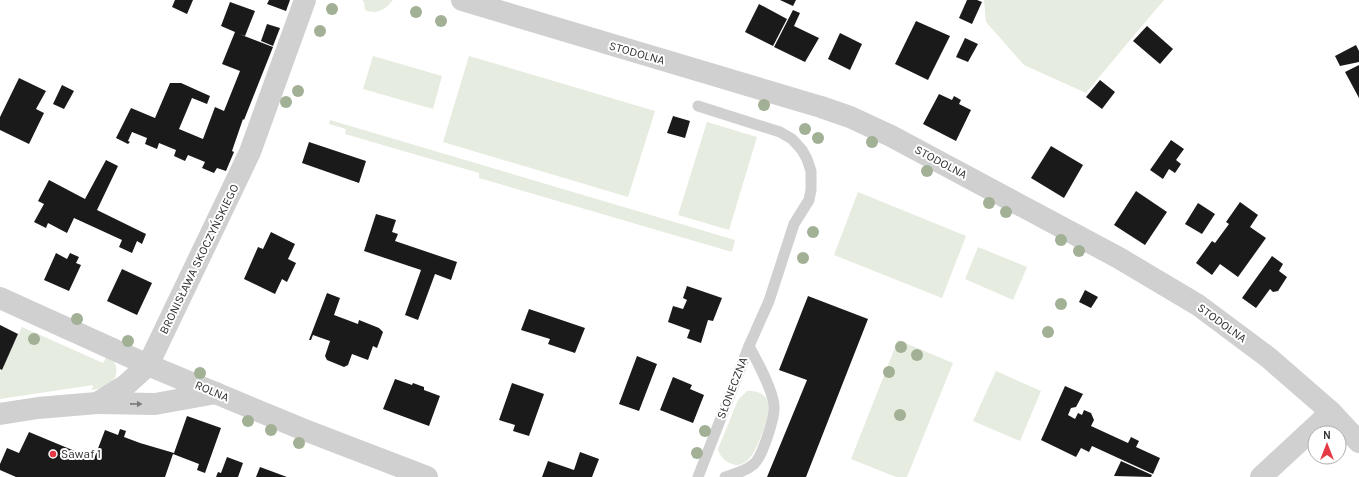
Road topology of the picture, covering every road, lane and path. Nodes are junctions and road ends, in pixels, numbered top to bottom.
1 (305, 0) edge
2 (462, 0) edge
3 (698, 106) dead end
4 (0, 298) edge
5 (749, 346) junction
6 (148, 365) junction
7 (216, 393) junction
8 (97, 403) junction
9 (1331, 412) junction
10 (0, 414) edge
11 (1359, 442) edge
12 (427, 477) edge
13 (698, 477) edge
14 (726, 477) edge
15 (1261, 477) edge

1 - 6 street, BRONISŁAWA SKOCZYŃSKIEGO
2 - 9 street, STODOLNA
3 - 5 lane, SŁONECZNA
4 - 6 street, ROLNA
5 - 13 lane, SŁONECZNA
5 - 14 lane
6 - 7 street, ROLNA
6 - 8 street, BRONISŁAWA SKOCZYŃSKIEGO
8 -> 7 street
7 - 12 street, ROLNA
8 - 10 street, BRONISŁAWA SKOCZYŃSKIEGO
9 - 11 street, STODOLNA
9 - 15 street

